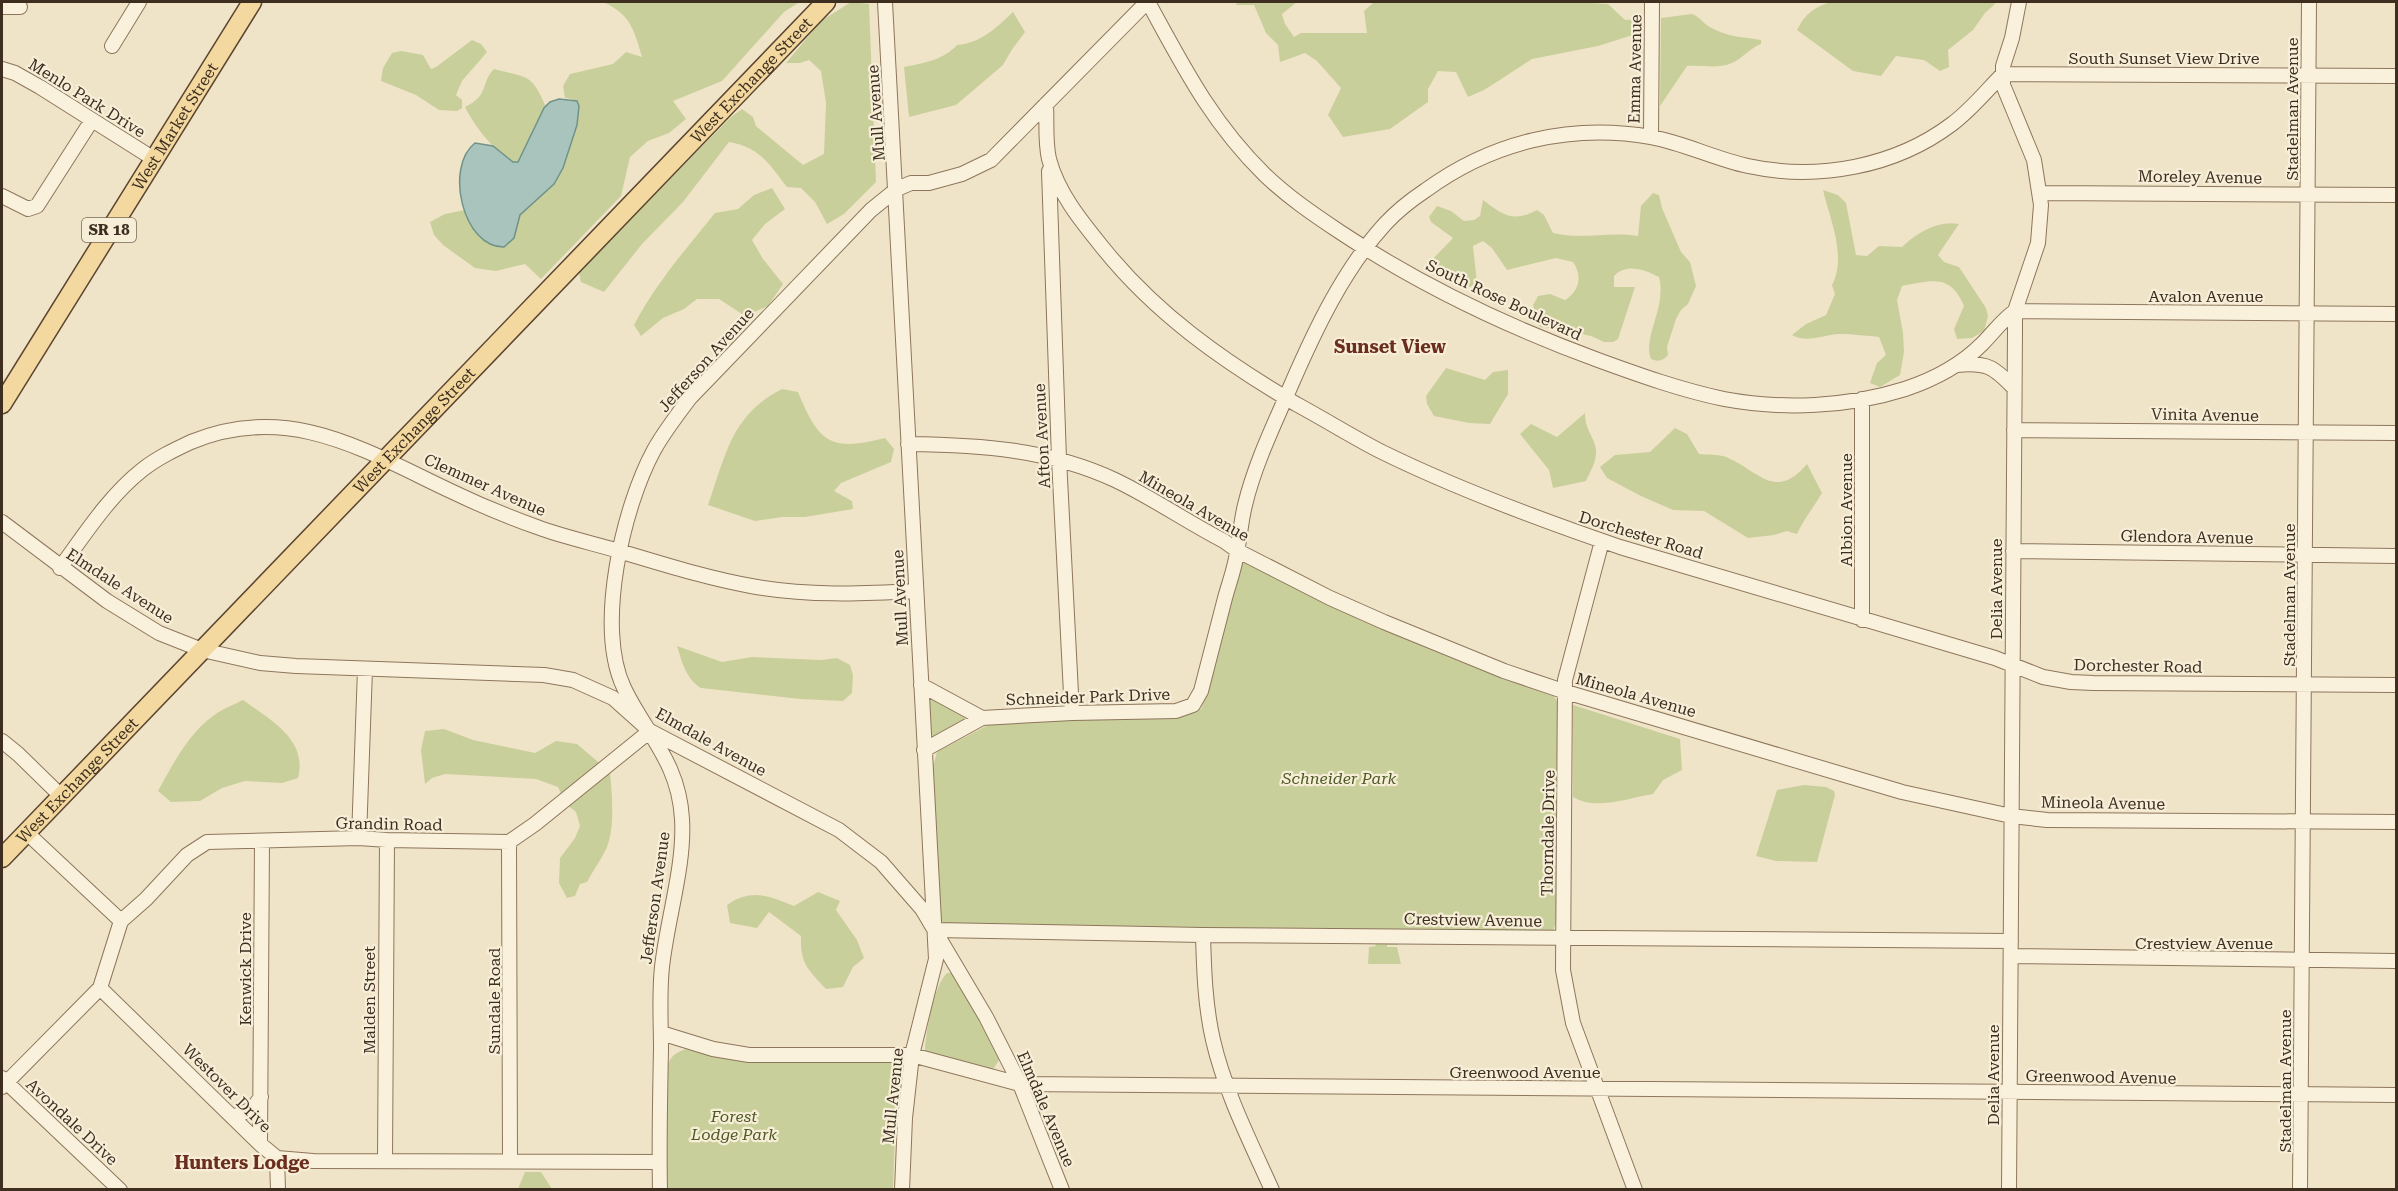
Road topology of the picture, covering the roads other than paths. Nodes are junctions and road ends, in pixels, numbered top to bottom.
1 (139, 2) edge
2 (252, 2) edge
3 (826, 2) edge
4 (885, 2) edge
5 (1147, 2) edge
6 (1652, 2) edge
7 (2019, 2) edge
8 (2309, 2) edge
9 (2, 7) edge
10 (20, 7) dead end
11 (112, 46) dead end
12 (2, 69) edge
13 (2003, 74) junction
14 (2308, 75) junction
15 (2397, 76) edge
16 (1046, 104) junction
17 (92, 120) junction
18 (1651, 137) junction
19 (1048, 157) junction
20 (154, 159) junction
21 (897, 189) junction
22 (2040, 193) junction
23 (2308, 195) junction
24 (2397, 195) edge
25 (2, 196) edge
26 (1365, 249) junction
27 (2015, 311) junction
28 (2307, 314) junction
29 (2397, 314) edge
30 (1957, 365) junction
31 (2014, 388) junction
32 (1286, 398) junction
33 (1862, 399) junction
34 (2, 404) edge
35 (2014, 430) junction
36 (2306, 433) junction
37 (2397, 433) edge
38 (908, 444) junction
39 (386, 459) junction
40 (1059, 459) junction
41 (2, 522) edge
42 (1602, 541) junction
43 (2013, 550) junction
44 (621, 551) junction
45 (1238, 551) junction
46 (2305, 555) junction
47 (2397, 556) edge
48 (60, 568) junction
49 (916, 591) junction
50 (1862, 620) junction
51 (202, 650) junction
52 (2013, 664) junction
53 (365, 669) junction
54 (2305, 684) junction
55 (921, 685) junction
56 (2397, 685) edge
57 (1566, 692) junction
58 (1072, 713) junction
59 (982, 718) junction
60 (650, 731) junction
61 (2, 741) edge
62 (924, 750) junction
63 (60, 795) junction
64 (2011, 816) junction
65 (2303, 822) junction
66 (2397, 822) edge
67 (27, 833) junction
68 (359, 838) junction
69 (387, 840) junction
70 (262, 841) junction
71 (509, 842) junction
72 (2, 858) edge
73 (121, 921) junction
74 (935, 930) junction
75 (1203, 935) junction
76 (1562, 938) junction
77 (2011, 941) junction
78 (2011, 956) junction
79 (2301, 960) junction
80 (2397, 961) edge
81 (100, 988) junction
82 (661, 1033) junction
83 (912, 1054) junction
84 (3, 1083) edge
85 (1020, 1084) junction
86 (1228, 1086) junction
87 (1597, 1090) junction
88 (2010, 1092) junction
89 (2301, 1094) junction
90 (2397, 1095) edge
91 (261, 1097) junction
92 (233, 1117) junction
93 (260, 1144) junction
94 (277, 1158) junction
95 (385, 1160) junction
96 (510, 1160) junction
97 (659, 1162) junction
98 (120, 1190) edge
99 (278, 1190) edge
100 (660, 1190) edge
101 (902, 1190) edge
102 (1062, 1190) edge
103 (1272, 1190) edge
104 (1635, 1190) edge
105 (2009, 1190) edge
106 (2300, 1190) edge

1 - 11 street
2 - 20 main road, West Market Street / SR 18
3 - 39 main road, West Exchange Street
4 - 21 street, Mull Avenue
5 - 16 street, Jefferson Avenue
5 - 26 street, South Rose Boulevard
6 - 18 street, Emma Avenue
7 - 13 street, Delia Avenue
8 - 14 street, Stadelman Avenue
9 - 10 street
12 - 17 street, Menlo Park Drive
13 - 14 street, South Sunset View Drive
13 - 18 street
13 - 22 street, Delia Avenue
14 - 15 street, South Sunset View Drive
14 - 23 street, Stadelman Avenue
16 - 19 street, Dorchester Road
16 - 21 street, Jefferson Avenue
17 - 20 street, Menlo Park Drive
17 - 25 street
18 - 26 street
19 - 32 street, Dorchester Road
19 - 40 street, Afton Avenue
20 - 34 main road, West Market Street / SR 18
21 - 38 street, Mull Avenue
21 - 44 street, Jefferson Avenue
22 - 23 street, Moreley Avenue
22 - 27 street, Delia Avenue
23 - 24 street, Moreley Avenue
23 - 28 street, Stadelman Avenue
26 - 32 street
26 - 33 street, South Rose Boulevard
27 - 28 street, Avalon Avenue
27 - 30 street, South Rose Boulevard
27 - 31 street, Delia Avenue
28 - 29 street, Avalon Avenue
28 - 36 street, Stadelman Avenue
30 - 31 street, South Rose Boulevard
30 - 33 street, South Rose Boulevard
31 - 35 street, Delia Avenue
32 - 42 street, Dorchester Road
32 - 45 street
33 - 50 street, Albion Avenue
35 - 36 street, Vinita Avenue
35 - 43 street, Delia Avenue
36 - 37 street, Vinita Avenue
36 - 46 street, Stadelman Avenue
38 - 40 street, Mineola Avenue
38 - 49 street, Mull Avenue
39 - 44 street, Clemmer Avenue
39 - 48 street, Clemmer Avenue
39 - 51 main road, West Exchange Street
40 - 45 street, Mineola Avenue
40 - 58 street, Afton Avenue
41 - 48 street, Elmdale Avenue
42 - 50 street, Dorchester Road
42 - 57 street, Thorndale Drive
43 - 46 street, Glendora Avenue
43 - 52 street, Delia Avenue
44 - 49 street, Clemmer Avenue
44 - 60 street, Jefferson Avenue
45 - 57 street, Mineola Avenue
45 - 58 street, Schneider Park Drive
46 - 47 street, Glendora Avenue
46 - 54 street, Stadelman Avenue
48 - 51 street, Elmdale Avenue
49 - 55 street, Mull Avenue
50 - 52 street, Dorchester Road
51 - 53 street, Elmdale Avenue
51 - 63 main road, West Exchange Street
52 - 54 street, Dorchester Road
52 - 64 street, Delia Avenue
53 - 60 street, Elmdale Avenue
53 - 68 street
54 - 56 street, Dorchester Road
54 - 65 street, Stadelman Avenue
55 - 59 street
55 - 62 street, Mull Avenue
57 - 64 street, Mineola Avenue
57 - 76 street, Thorndale Drive
58 - 59 street, Schneider Park Drive
59 - 62 street, Schneider Park Drive
60 - 71 street
60 - 74 street, Elmdale Avenue
60 - 82 street, Jefferson Avenue
61 - 63 street
62 - 74 street, Mull Avenue
63 - 67 main road, West Exchange Street
64 - 65 street, Mineola Avenue
64 - 77 street, Delia Avenue
65 - 66 street, Mineola Avenue
65 - 79 street, Stadelman Avenue
67 - 72 main road, West Exchange Street
67 - 73 street
68 - 69 street, Grandin Road
68 - 70 street, Grandin Road
69 - 71 street, Grandin Road
69 - 95 street, Malden Street
70 - 73 street, Grandin Road
70 - 91 street, Kenwick Drive
71 - 96 street, Sundale Road
73 - 81 street
74 - 75 street, Crestview Avenue
74 - 83 street, Mull Avenue
74 - 85 street, Elmdale Avenue
75 - 76 street, Crestview Avenue
75 - 86 street
76 - 77 street, Crestview Avenue
76 - 87 street, Thorndale Drive
77 - 78 street, Delia Avenue
78 - 79 street, Crestview Avenue
78 - 88 street, Delia Avenue
79 - 80 street, Crestview Avenue
79 - 89 street, Stadelman Avenue
81 - 84 street
81 - 92 street, Westover Drive
82 - 83 street, Greenwood Avenue
82 - 97 street, Jefferson Avenue
83 - 85 street, Greenwood Avenue
83 - 101 street, Mull Avenue
84 - 98 street, Avondale Drive
85 - 86 street, Greenwood Avenue
85 - 102 street, Elmdale Avenue
86 - 87 street, Greenwood Avenue
86 - 103 street
87 - 88 street, Greenwood Avenue
87 - 104 street, Thorndale Drive
88 - 89 street, Greenwood Avenue
88 - 105 street, Delia Avenue
89 - 90 street, Greenwood Avenue
89 - 106 street, Stadelman Avenue
91 - 92 street
91 - 93 street, Kenwick Drive
92 - 93 street, Westover Drive
93 - 94 street, Westover Drive
94 - 95 street
94 - 99 street
95 - 96 street
96 - 97 street
97 - 100 street, Jefferson Avenue

